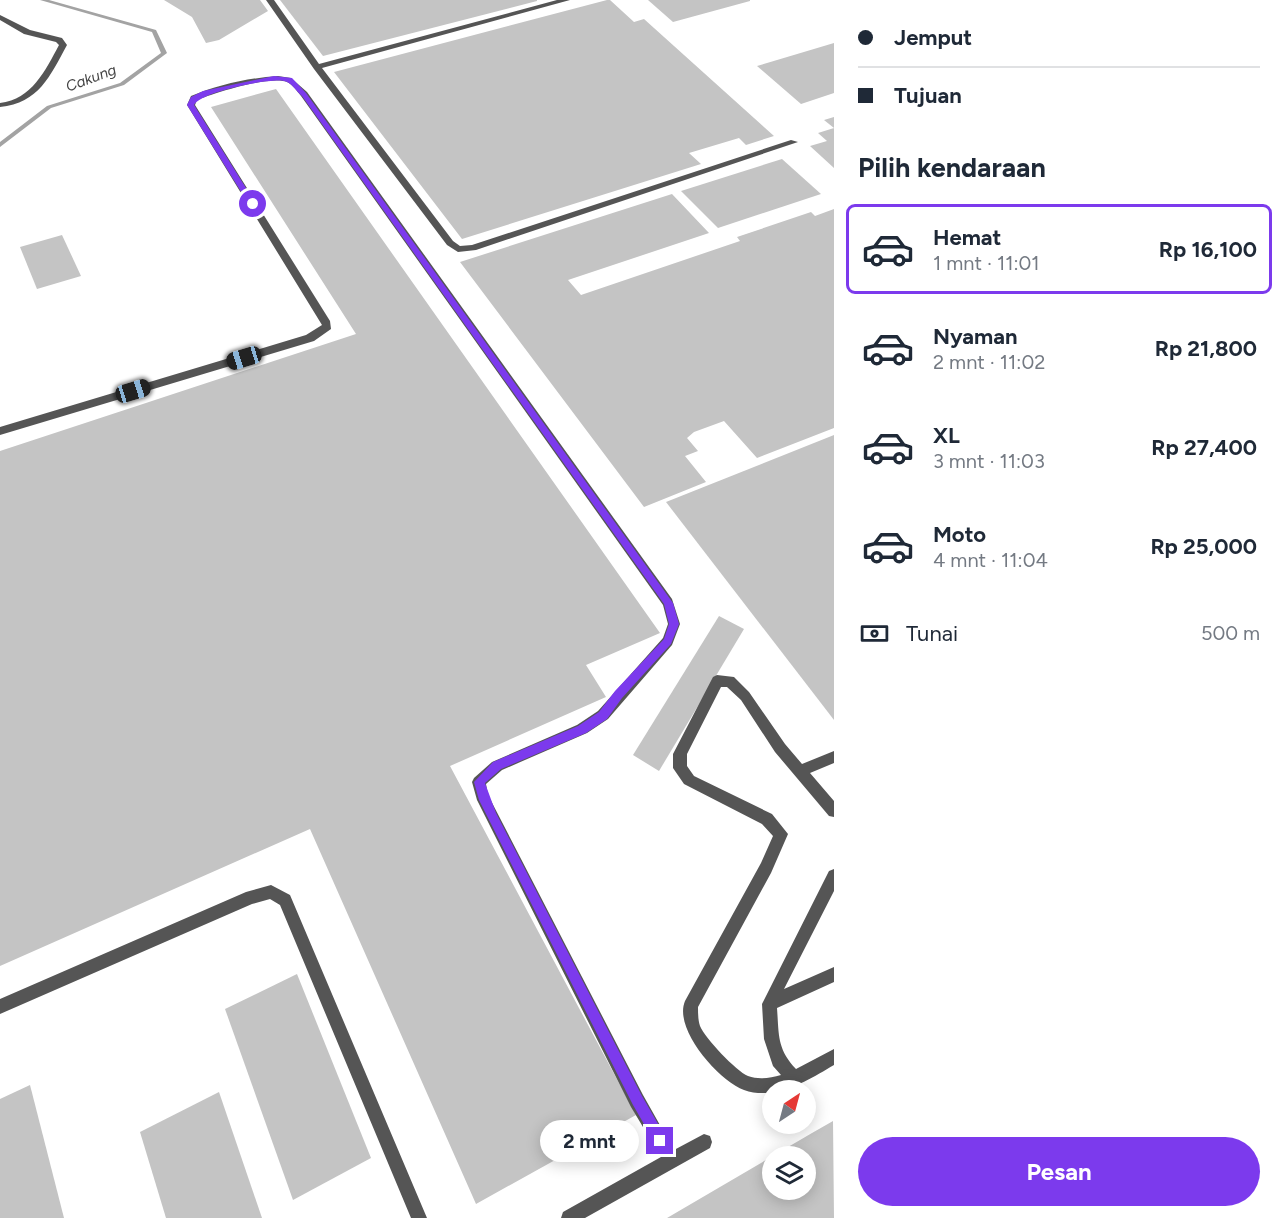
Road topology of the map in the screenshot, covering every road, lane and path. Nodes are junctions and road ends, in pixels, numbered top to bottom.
1 (270, 0) edge
2 (566, 0) edge
3 (0, 17) edge
4 (0, 24) edge
5 (13, 24) junction
6 (317, 67) junction
7 (0, 105) edge
8 (794, 142) dead end
9 (0, 431) edge
10 (834, 757) edge
11 (799, 771) junction
12 (834, 810) edge
13 (834, 876) edge
14 (834, 975) edge
15 (769, 1004) junction
16 (0, 1008) edge
17 (834, 1057) edge
18 (794, 1078) junction
19 (704, 1142) dead end
20 (672, 1161) junction
21 (419, 1218) edge
22 (569, 1218) edge

1 - 6 lane
2 - 6 lane
3 - 5 lane
4 - 5 lane
5 - 7 lane
6 - 8 lane
9 - 20 lane
10 - 11 lane
11 - 12 lane
11 - 18 lane
13 - 15 lane
14 - 15 lane
15 - 18 lane
16 - 21 lane
17 - 18 lane
19 - 20 lane
20 - 22 lane

